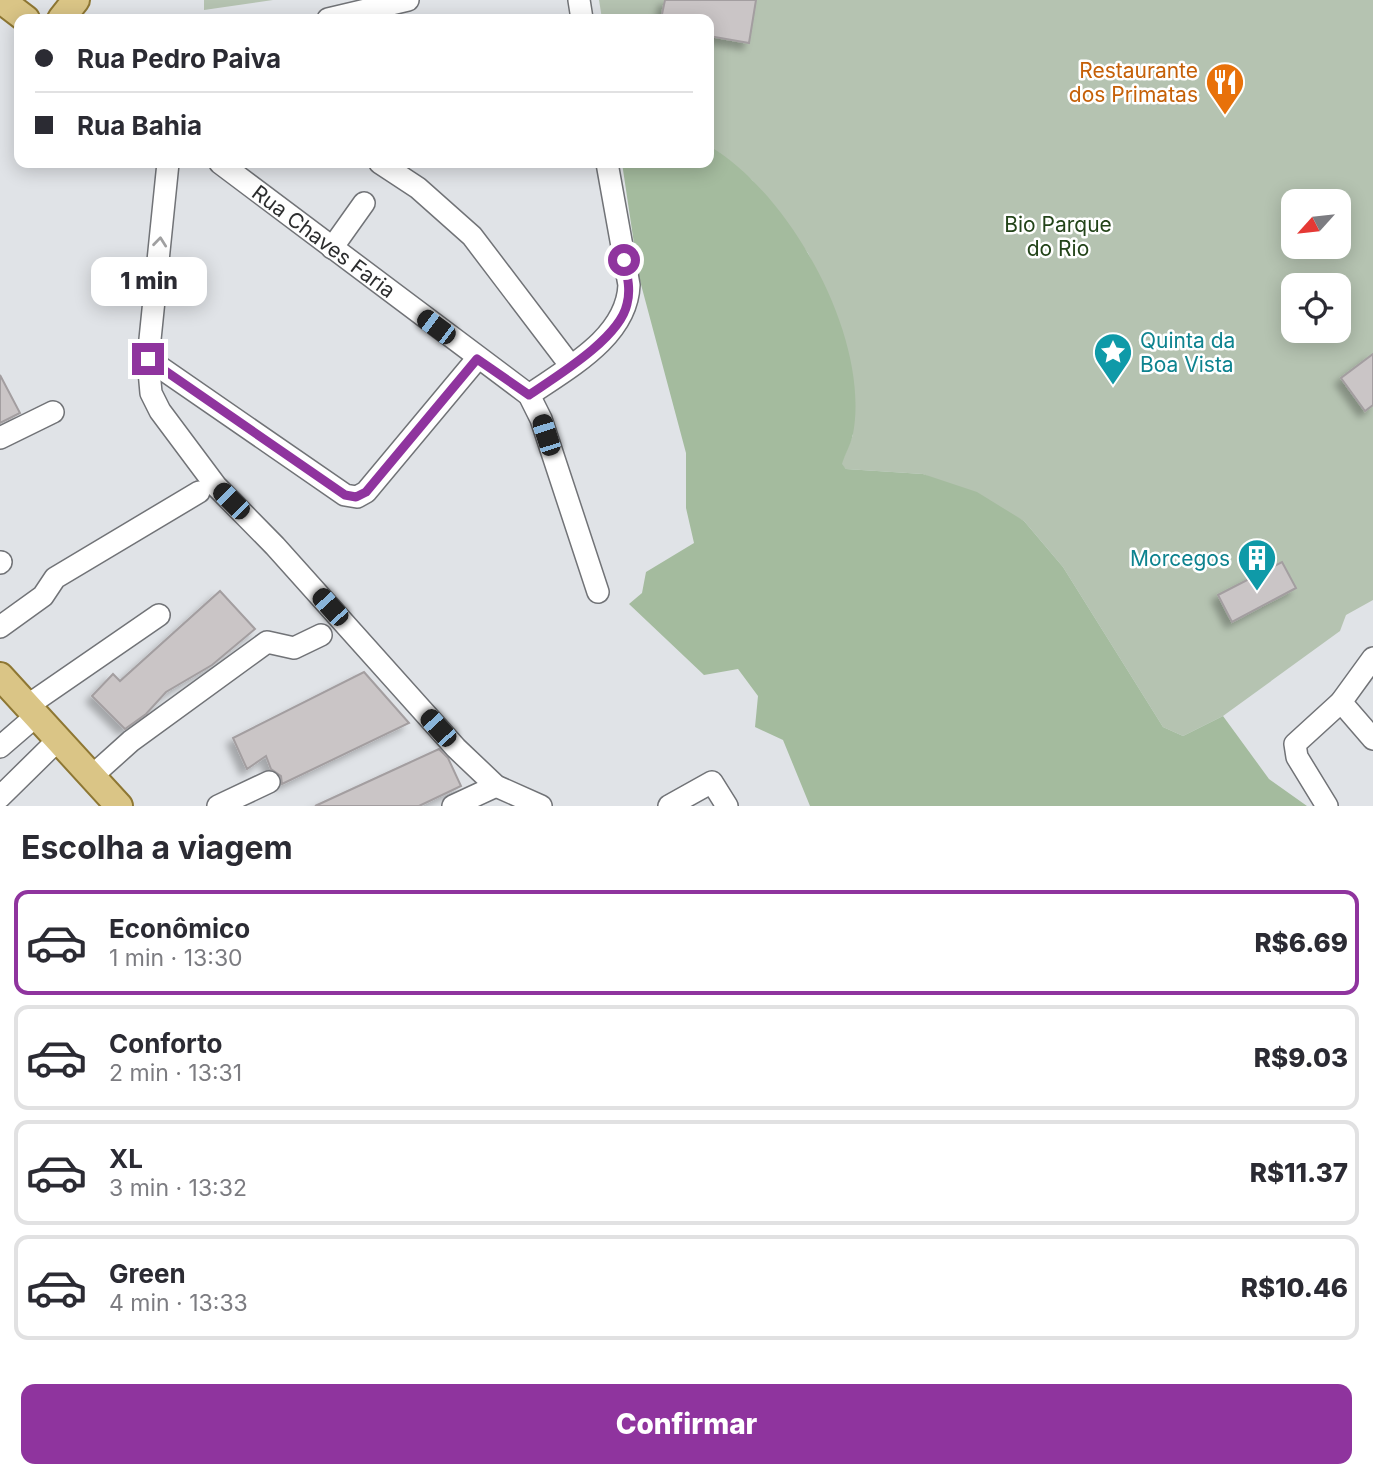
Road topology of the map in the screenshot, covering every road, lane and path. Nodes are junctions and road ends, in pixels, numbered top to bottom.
1 (1, 0) edge
2 (76, 0) edge
3 (408, 0) edge
4 (19, 14) edge
5 (65, 14) edge
6 (349, 14) edge
7 (167, 168) edge
8 (227, 168) edge
9 (388, 168) edge
10 (608, 168) edge
11 (364, 203) dead end
12 (332, 248) junction
13 (148, 359) junction
14 (477, 359) junction
15 (569, 365) junction
16 (529, 395) junction
17 (52, 412) dead end
18 (0, 438) edge
19 (198, 492) dead end
20 (598, 592) dead end
21 (159, 615) dead end
22 (0, 627) edge
23 (321, 635) dead end
24 (1372, 659) edge
25 (3, 685) edge
26 (1341, 702) junction
27 (31, 711) junction
28 (1373, 739) edge
29 (58, 740) junction
30 (0, 747) edge
31 (92, 776) junction
32 (269, 782) dead end
33 (511, 796) edge
34 (0, 797) edge
35 (119, 806) edge
36 (218, 806) edge
37 (453, 806) edge
38 (541, 806) edge
39 (669, 806) edge
40 (727, 806) edge
41 (1326, 806) edge

1 - 4 main road
2 - 5 main road
3 - 6 street
13 -> 7 street
8 - 12 street, Rua Chaves Faria
9 - 15 street
10 - 15 street
11 - 12 street
12 - 14 street, Rua Chaves Faria
13 - 14 street
13 - 33 street
14 - 16 street, Rua Chaves Faria
15 - 16 street
16 - 20 street
17 - 18 street
19 - 22 street
21 - 27 street
23 - 31 street
24 - 26 street
25 - 27 main road
26 - 28 street
26 - 41 street
27 - 29 main road
27 - 30 street
29 - 31 main road
29 - 34 street
31 - 35 main road
32 - 36 street
33 - 37 street
33 - 38 street
39 - 40 street

